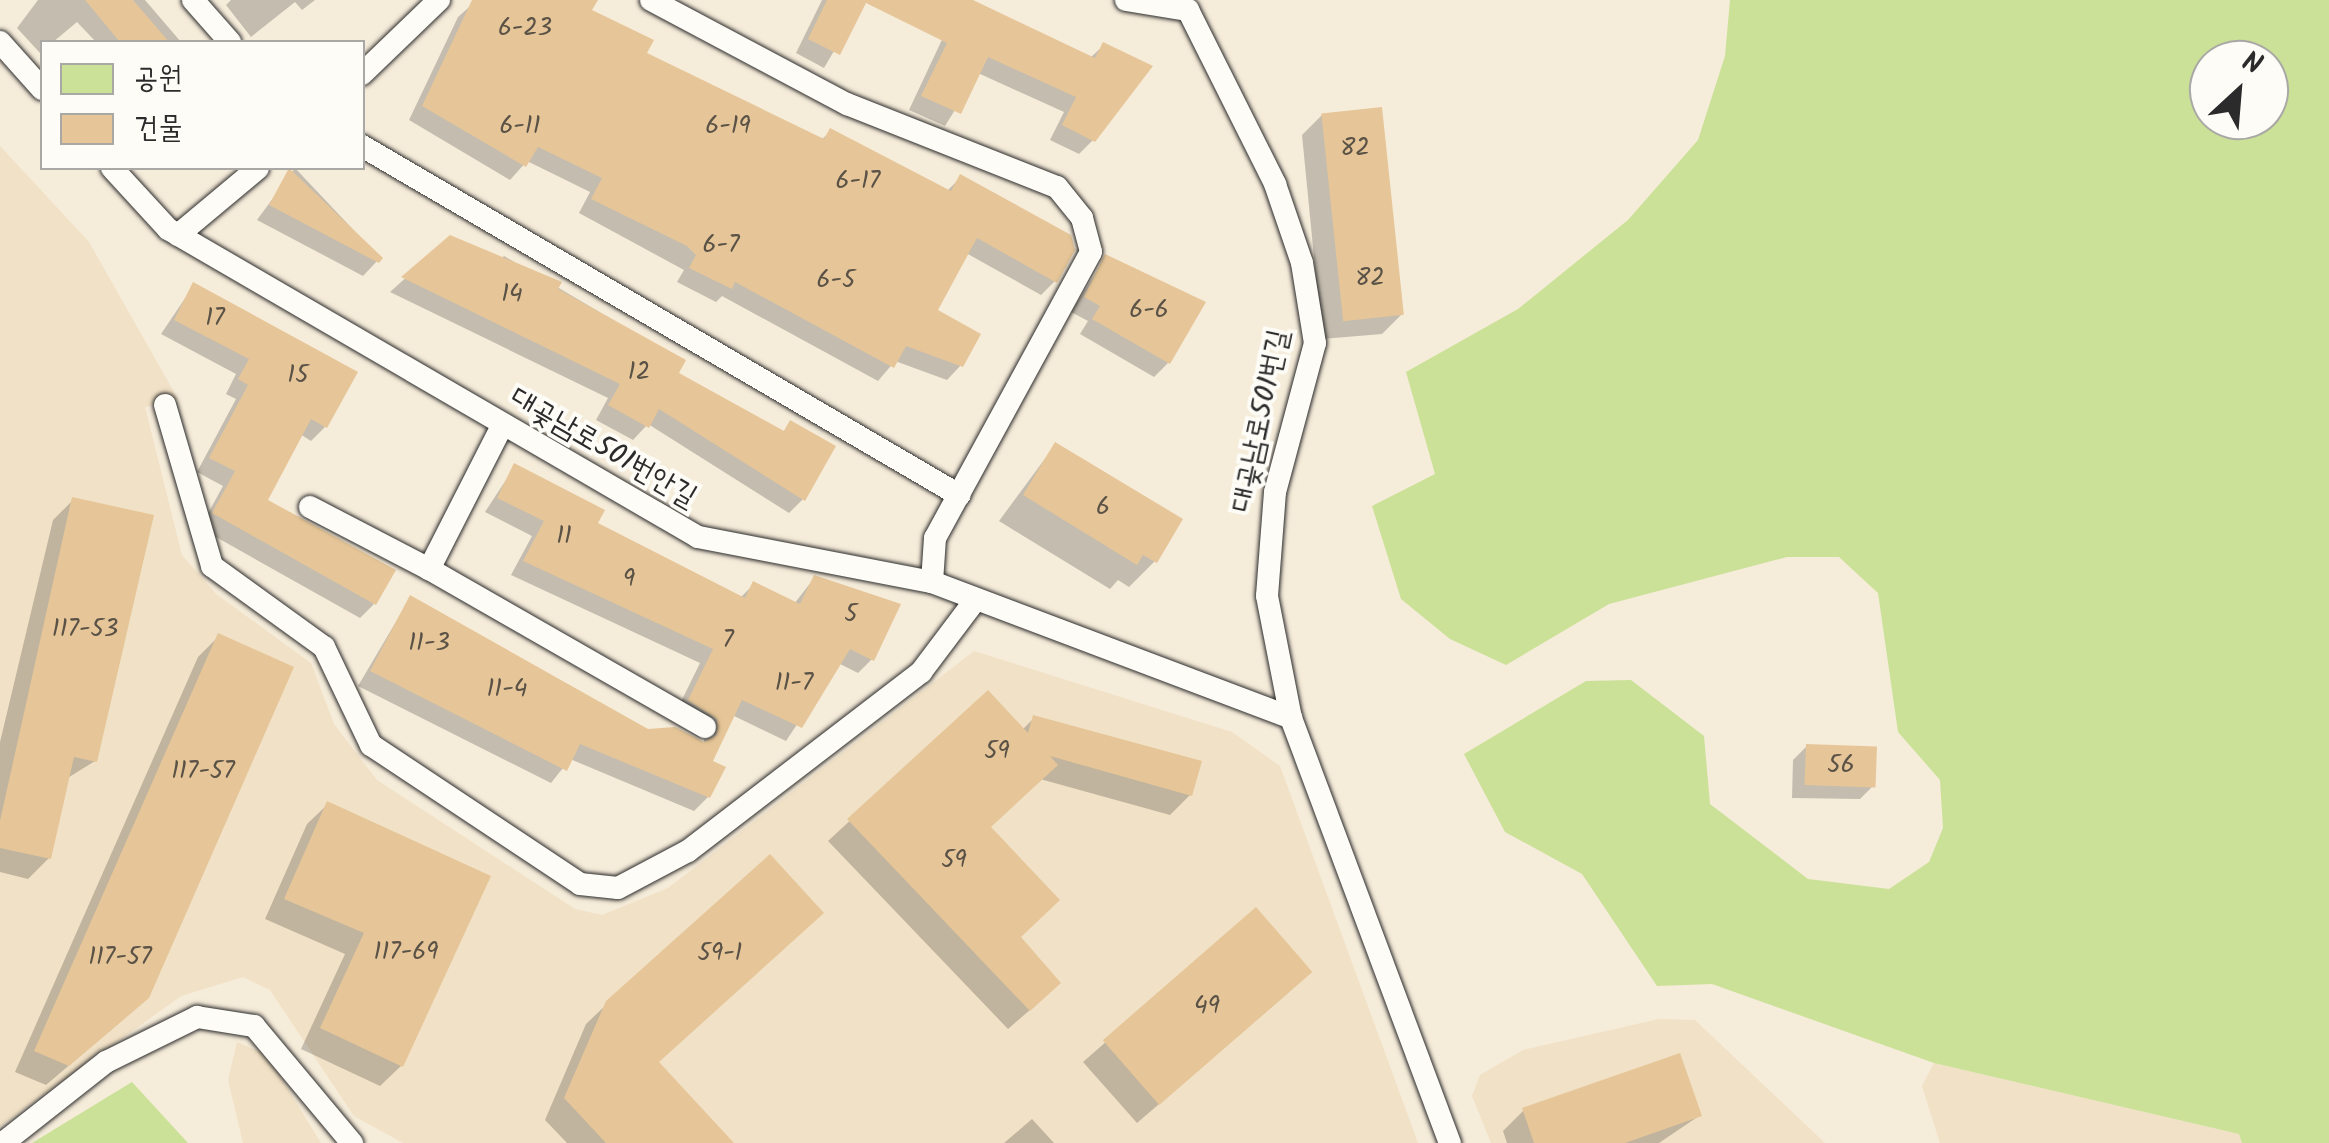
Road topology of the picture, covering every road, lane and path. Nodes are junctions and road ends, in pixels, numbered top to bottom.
1 (193, 0) edge
2 (439, 0) edge
3 (651, 0) edge
4 (1126, 0) edge
5 (1188, 5) edge
6 (228, 40) edge
7 (0, 42) edge
8 (365, 71) edge
9 (40, 87) edge
10 (365, 148) edge
11 (114, 170) edge
12 (256, 170) edge
13 (178, 235) junction
14 (165, 405) dead end
15 (503, 424) junction
16 (959, 494) junction
17 (310, 507) dead end
18 (429, 569) junction
19 (932, 582) junction
20 (976, 599) junction
21 (1291, 718) junction
22 (705, 727) dead end
23 (3, 1143) edge
24 (352, 1143) edge
25 (1450, 1143) edge

1 - 6 lane
2 - 8 lane
3 - 16 lane
4 - 5 lane, 대곶남로501번길
5 - 21 lane, 대곶남로501번길
7 - 9 lane
10 - 16 lane
11 - 13 lane, 대곶남로501번안길
12 - 13 lane
13 - 15 lane, 대곶남로501번안길
14 - 20 lane
15 - 18 lane
15 - 19 lane, 대곶남로501번안길
16 - 19 lane
17 - 18 lane
18 - 22 lane
19 - 20 lane, 대곶남로501번안길
20 - 21 lane, 대곶남로501번안길
21 - 25 lane, 대곶남로501번길
23 - 24 lane

